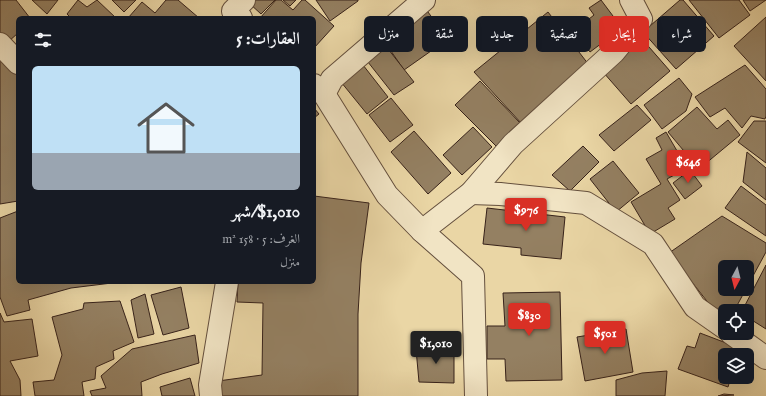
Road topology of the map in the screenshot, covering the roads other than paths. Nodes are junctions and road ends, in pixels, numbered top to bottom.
1 (424, 0) edge
2 (631, 0) edge
3 (0, 44) edge
4 (16, 61) edge
5 (319, 90) edge
6 (472, 193) junction
7 (422, 231) junction
8 (227, 284) edge
9 (718, 323) edge
10 (741, 340) edge
11 (766, 358) edge
12 (211, 396) edge
13 (476, 396) edge

1 - 5 street
2 - 6 street
3 - 4 street
5 - 7 street
6 - 7 street
6 - 9 street
7 - 13 street
8 - 12 street
10 - 11 street

